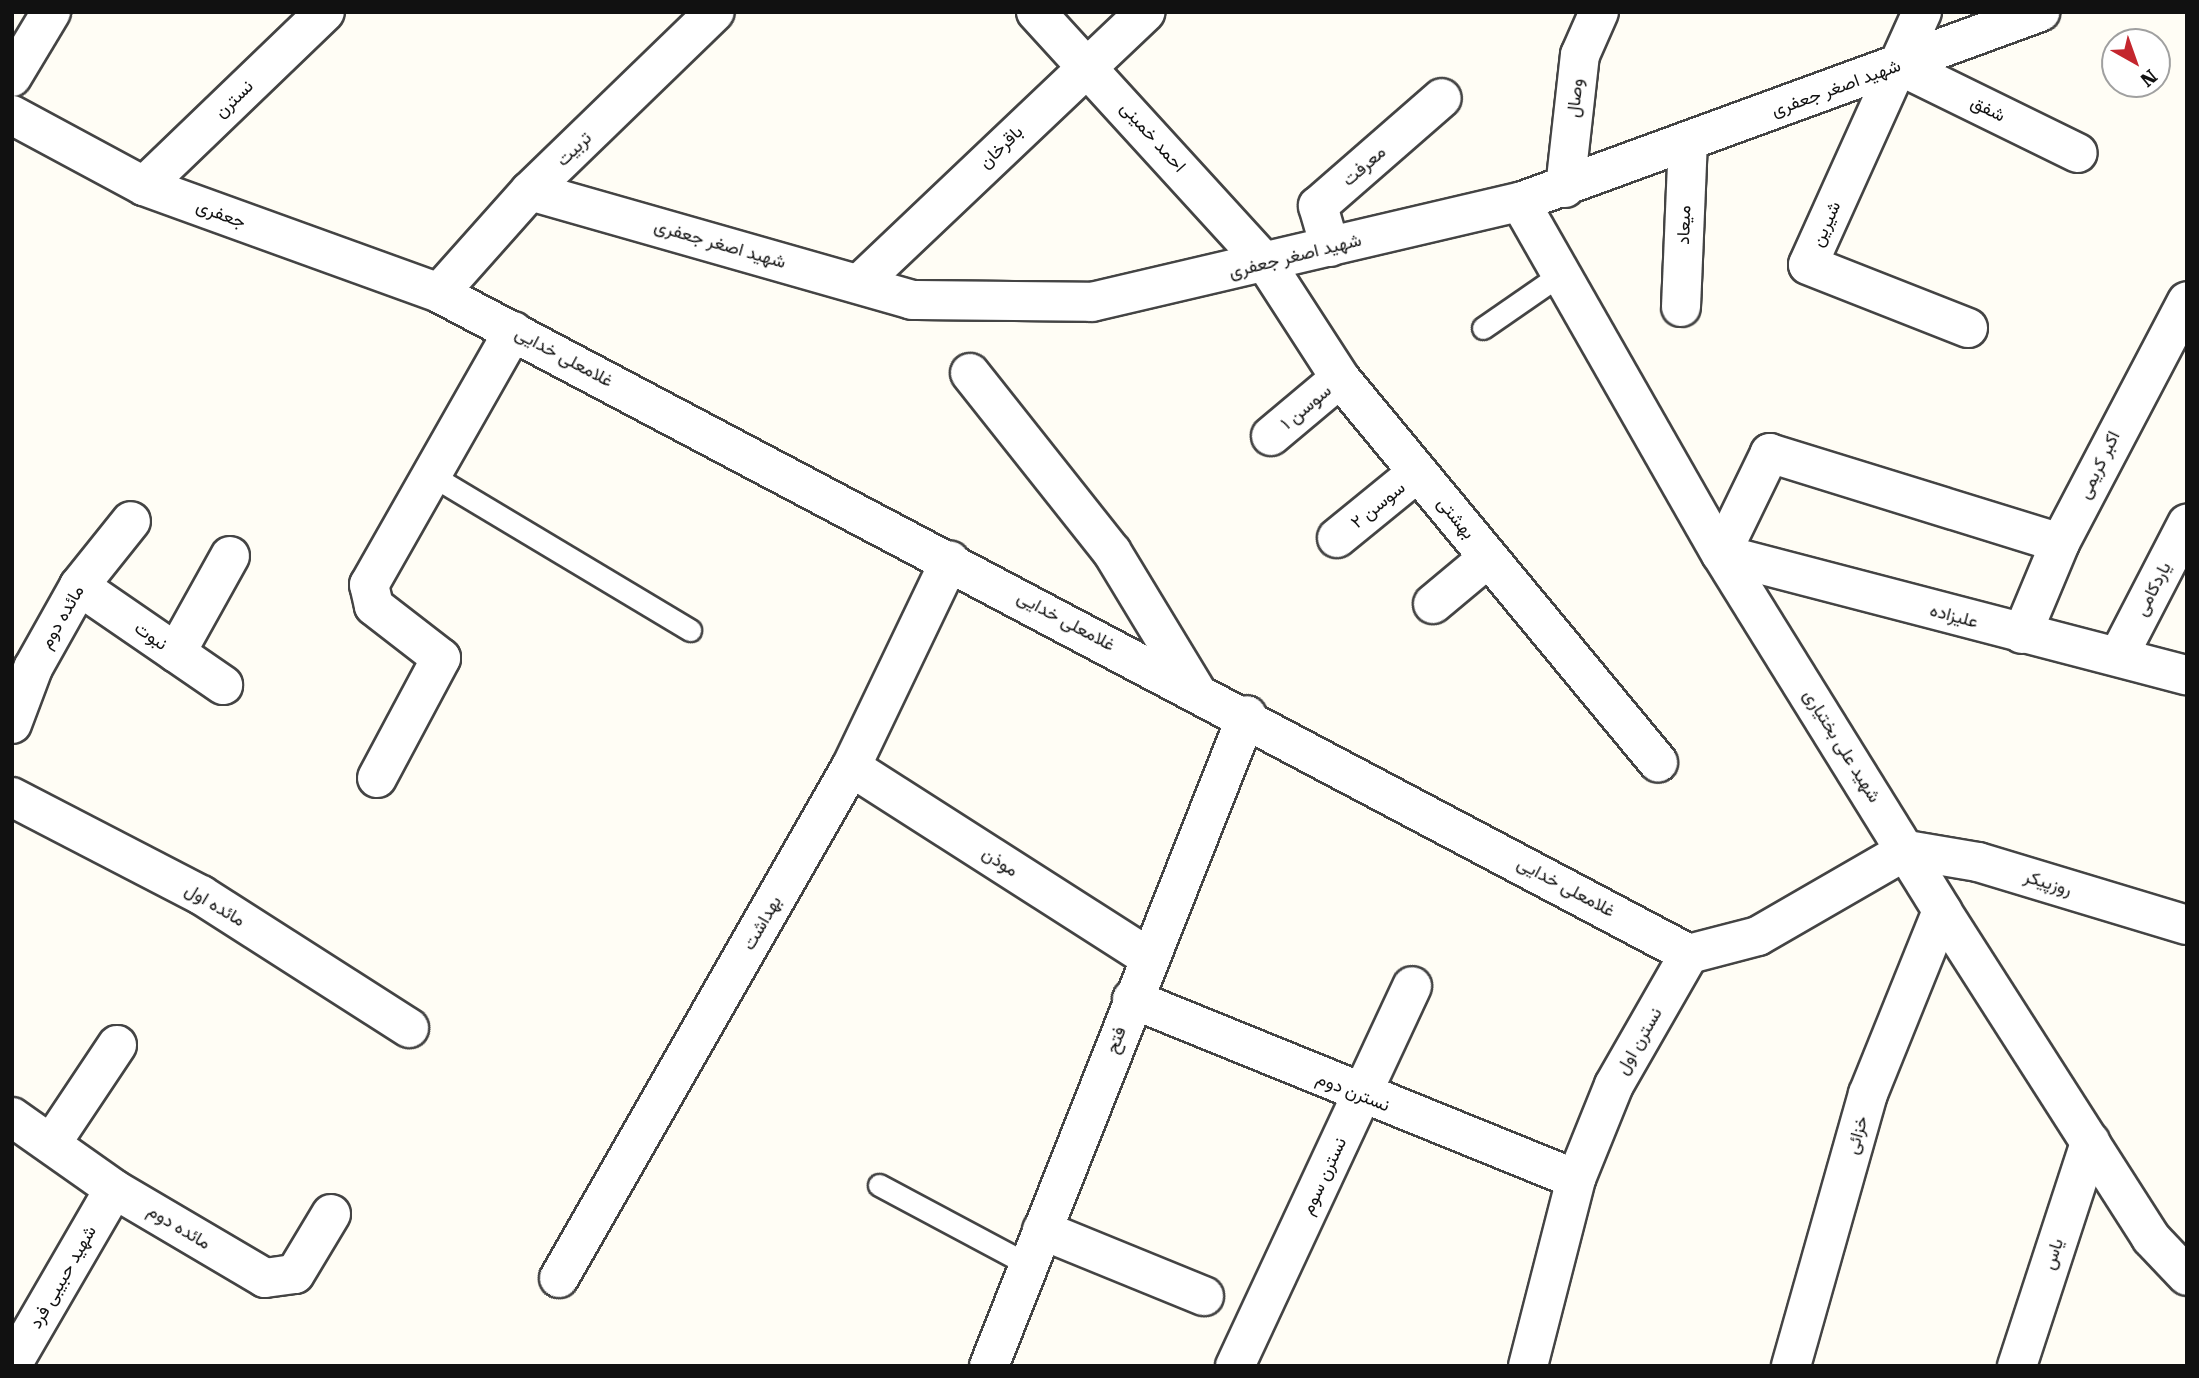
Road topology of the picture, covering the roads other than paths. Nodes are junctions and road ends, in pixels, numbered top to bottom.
1 (51, 12) edge
2 (325, 12) edge
3 (715, 12) edge
4 (1035, 12) edge
5 (1146, 12) edge
6 (1599, 12) edge
7 (1922, 12) edge
8 (2040, 12) edge
9 (1088, 63) junction
10 (1898, 65) junction
11 (12, 77) edge
12 (1442, 98) dead end
13 (12, 115) edge
14 (1688, 143) junction
15 (2078, 153) dead end
16 (144, 187) junction
17 (1565, 188) junction
18 (530, 191) junction
19 (1520, 202) junction
20 (1330, 247) junction
21 (1267, 265) junction
22 (1561, 274) junction
23 (859, 284) junction
24 (439, 293) junction
25 (2187, 301) edge
26 (1681, 307) dead end
27 (1483, 328) dead end
28 (1968, 328) dead end
29 (513, 331) junction
30 (970, 373) dead end
31 (1340, 378) junction
32 (1271, 436) dead end
33 (1418, 472) junction
34 (431, 475) junction
35 (131, 521) dead end
36 (2187, 524) edge
37 (1337, 538) dead end
38 (2060, 543) junction
39 (1721, 554) junction
40 (230, 556) dead end
41 (1488, 558) junction
42 (950, 560) junction
43 (79, 586) junction
44 (1433, 604) dead end
45 (690, 630) dead end
46 (2022, 634) junction
47 (176, 653) junction
48 (2119, 655) junction
49 (23, 661) edge
50 (2187, 675) edge
51 (223, 685) dead end
52 (1195, 689) junction
53 (1247, 715) junction
54 (12, 724) edge
55 (1658, 763) dead end
56 (851, 767) junction
57 (377, 778) dead end
58 (12, 797) edge
59 (1908, 850) junction
60 (1942, 911) junction
61 (2187, 925) edge
62 (1689, 954) junction
63 (1150, 958) junction
64 (1412, 986) dead end
65 (1132, 999) junction
66 (409, 1028) dead end
67 (117, 1045) dead end
68 (1361, 1096) junction
69 (12, 1117) edge
70 (2090, 1142) junction
71 (51, 1144) junction
72 (1576, 1179) junction
73 (879, 1185) dead end
74 (114, 1189) junction
75 (331, 1214) dead end
76 (1035, 1247) junction
77 (2187, 1276) edge
78 (559, 1279) dead end
79 (1204, 1296) dead end
80 (12, 1365) edge
81 (989, 1366) edge
82 (1235, 1366) edge
83 (1528, 1366) edge
84 (1791, 1366) edge
85 (2017, 1366) edge

1 - 11 street
2 - 16 street, نسترن
3 - 18 street, تربیت
4 - 9 street, احمد خمینی
5 - 9 street, باقرخان
6 - 17 street, وصال
7 - 10 street
8 - 10 street, شهید اصغر جعفری
9 - 21 street, احمد خمینی
9 - 23 street, باقرخان
10 - 14 street, شهید اصغر جعفری
10 - 15 street, شفق
10 - 28 street, شیرین
12 - 20 street, معرفت
13 - 16 street, جعفری
14 - 17 street, شهید اصغر جعفری
14 - 26 street, میعاد
16 - 24 street, جعفری
17 - 19 street, شهید اصغر جعفری
18 - 23 street, شهید اصغر جعفری
18 - 24 street, تربیت
19 - 20 street, شهید اصغر جعفری
19 - 22 street, شهید علی بختیاری
20 - 21 street, شهید اصغر جعفری
21 - 23 street, شهید اصغر جعفری
21 - 31 street, بهشتی
22 - 27 lane
22 - 39 street, شهید علی بختیاری
24 - 29 street, غلامعلی خدایی
25 - 38 street, اکبر کریمی
29 - 34 street
29 - 42 street, غلامعلی خدایی
30 - 52 street
31 - 32 street, سوسن ۱
31 - 33 street, بهشتی
33 - 37 street, سوسن ۲
33 - 41 street, بهشتی
34 - 45 lane
34 - 57 street
35 - 43 street, مائده دوم
36 - 48 street, یاردکامی
38 - 39 street
38 - 46 street, اکبر کریمی
39 - 46 street, علیزاده
39 - 59 street, شهید علی بختیاری
40 - 47 street
41 - 44 street
41 - 55 street, بهشتی
42 - 52 street, غلامعلی خدایی
42 - 56 street, بهداشت
43 - 47 street, نبوت
43 - 49 street, مائده دوم
46 - 48 street, علیزاده
47 - 51 street, نبوت
48 - 50 street, علیزاده
49 - 54 street, مائده دوم
52 - 53 street, غلامعلی خدایی
53 - 62 street, غلامعلی خدایی
53 - 63 street, فتح
56 - 63 street, موذن
56 - 78 street, بهداشت
58 - 66 street, مائده اول
59 - 60 street, شهید علی بختیاری
59 - 61 street, روزپیکر
59 - 62 street
60 - 70 street, شهید علی بختیاری
60 - 84 street, خزائی
62 - 72 street, نسترن اول
63 - 65 street, فتح
64 - 68 street, نسترن سوم
65 - 68 street, نسترن دوم
65 - 76 street, فتح
67 - 71 street
68 - 72 street, نسترن دوم
68 - 82 street, نسترن سوم
69 - 71 street, مائده دوم
70 - 77 street, شهید علی بختیاری
70 - 85 street, یاس
71 - 74 street, مائده دوم
72 - 83 street, نسترن اول
73 - 76 lane
74 - 75 street, مائده دوم
74 - 80 street, شهید حبیبی فرد
76 - 79 street
76 - 81 street, فتح

